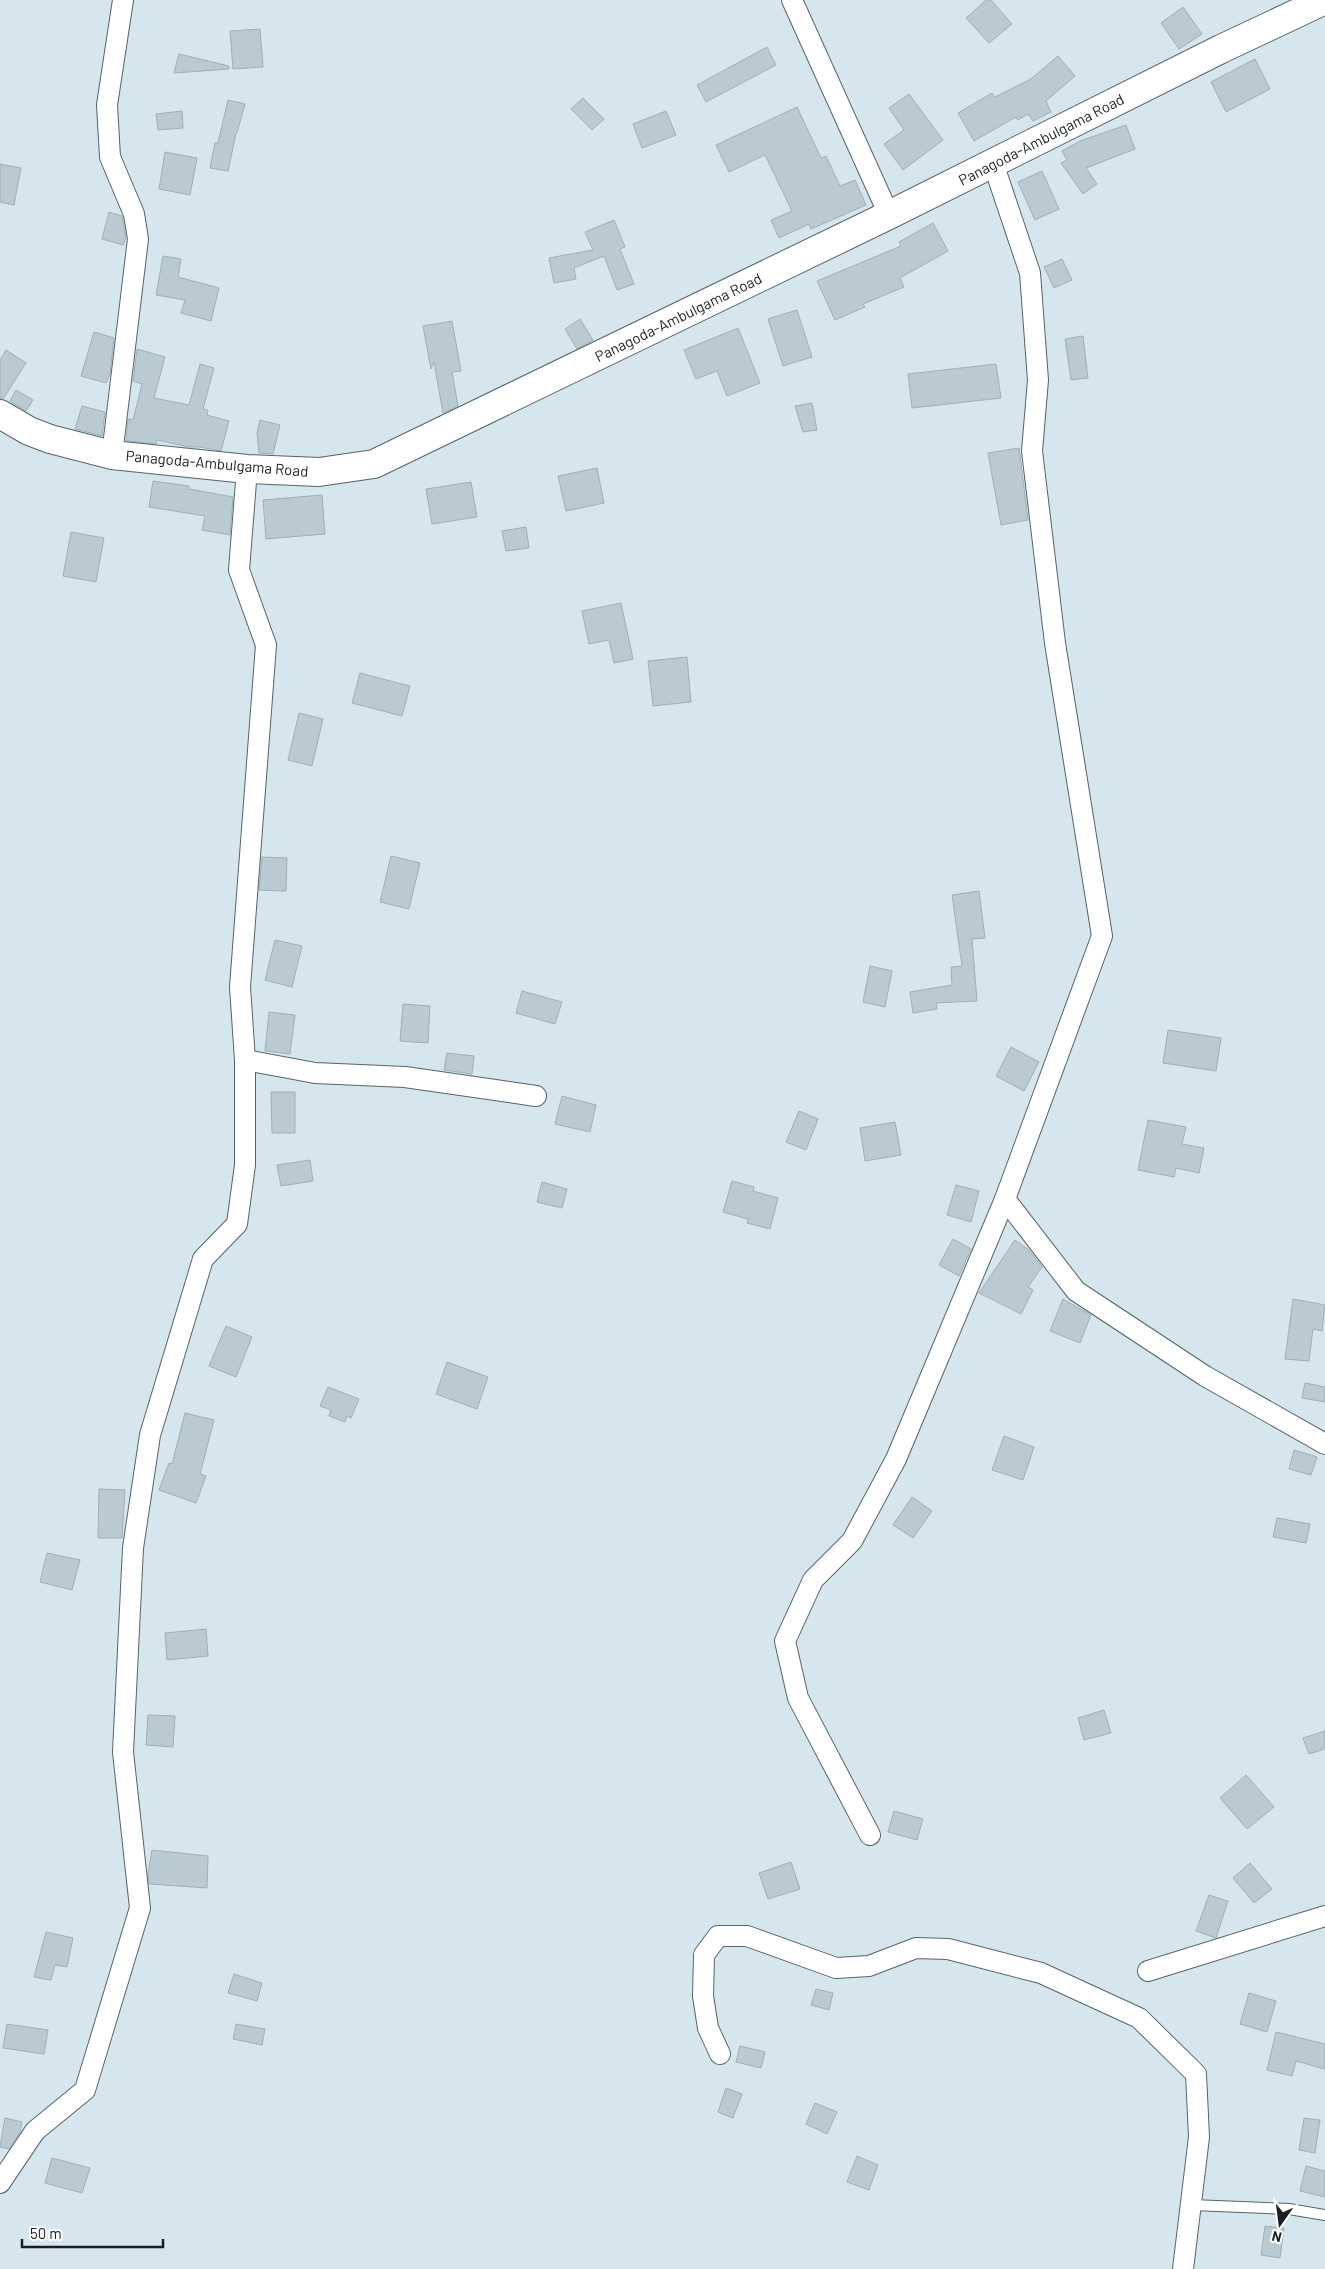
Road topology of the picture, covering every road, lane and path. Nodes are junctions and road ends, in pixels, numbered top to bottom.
1 (123, 0) edge
2 (792, 0) edge
3 (1325, 0) edge
4 (993, 162) junction
5 (889, 215) junction
6 (0, 414) edge
7 (112, 455) junction
8 (247, 469) junction
9 (245, 1060) junction
10 (536, 1096) dead end
11 (1005, 1199) junction
12 (1325, 1444) edge
13 (870, 1835) dead end
14 (1325, 1916) edge
15 (1148, 1971) dead end
16 (720, 2054) dead end
17 (0, 2182) edge
18 (1192, 2205) junction
19 (1325, 2215) edge
20 (1183, 2269) edge

1 - 7 street
2 - 5 street
3 - 4 main road, Panagoda-Ambulgama Road
4 - 5 main road, Panagoda-Ambulgama Road
4 - 11 street
5 - 8 main road, Panagoda-Ambulgama Road
6 - 7 main road, Panagoda-Ambulgama Road
7 - 8 main road, Panagoda-Ambulgama Road
8 - 9 street
9 - 10 street
9 - 17 street
11 - 12 street
11 - 13 street
14 - 15 street
16 - 18 street
18 - 19 lane
18 - 20 street

